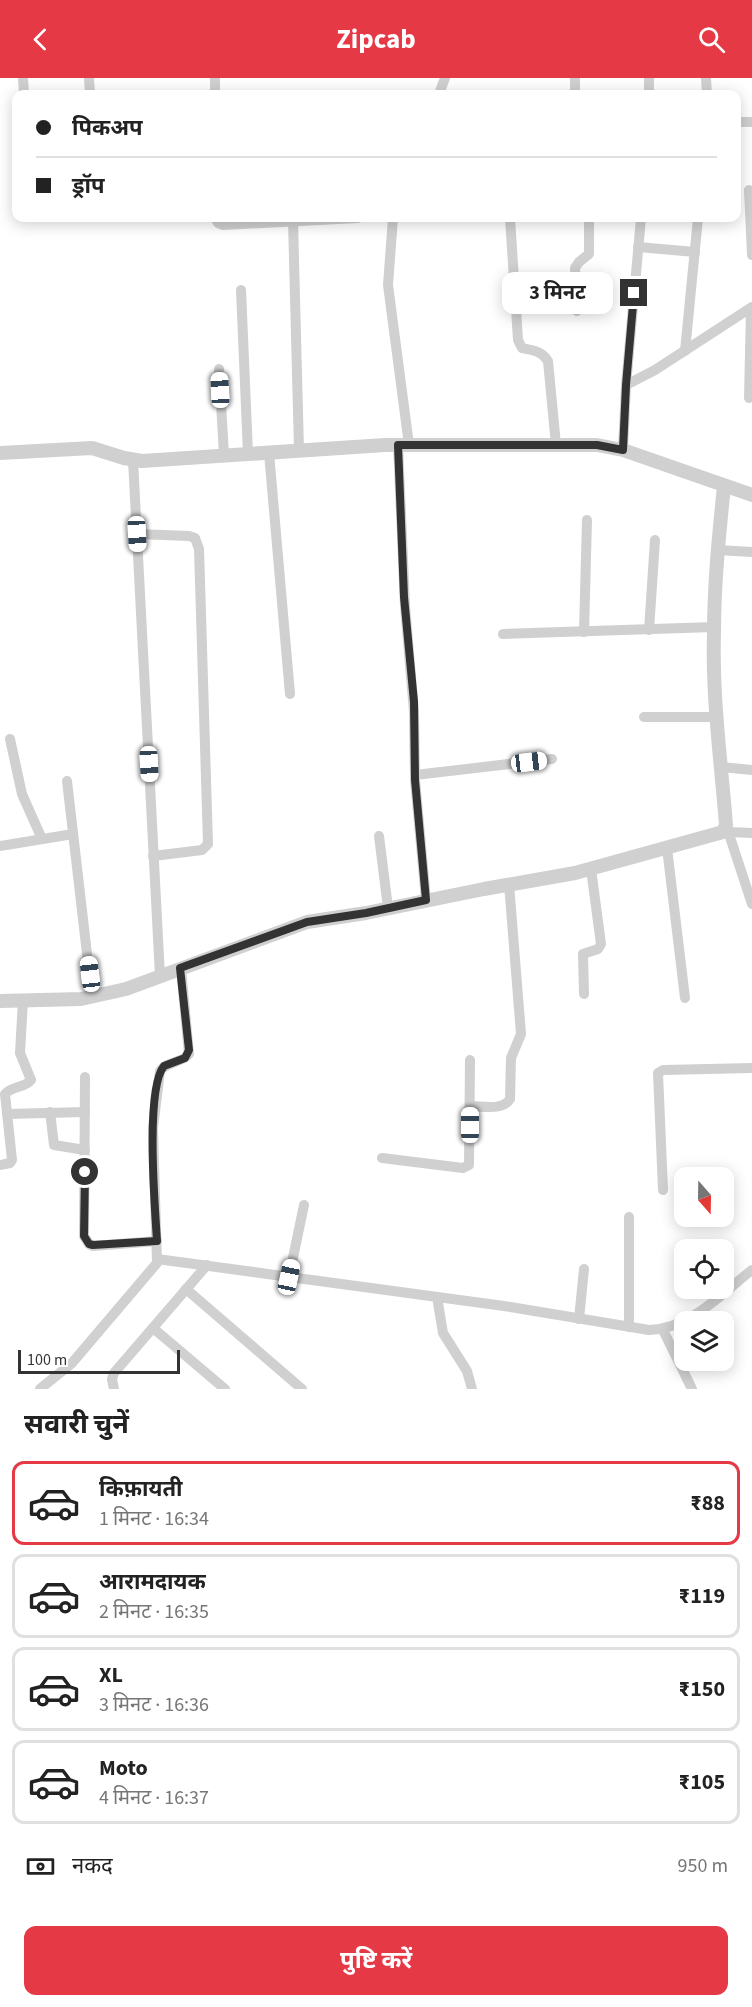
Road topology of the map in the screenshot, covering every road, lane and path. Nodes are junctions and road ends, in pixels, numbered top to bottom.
1 (749, 190) dead end
2 (217, 222) edge
3 (276, 222) edge
4 (293, 222) edge
5 (393, 222) edge
6 (510, 222) edge
7 (589, 222) edge
8 (641, 222) edge
9 (698, 222) edge
10 (638, 247) junction
11 (695, 252) junction
12 (752, 255) edge
13 (241, 290) dead end
14 (752, 307) edge
15 (577, 311) dead end
16 (685, 351) junction
17 (219, 369) dead end
18 (626, 385) junction
19 (749, 398) dead end
20 (404, 445) junction
21 (556, 445) junction
22 (299, 450) junction
23 (623, 450) junction
24 (0, 453) edge
25 (269, 453) junction
26 (248, 454) junction
27 (224, 455) junction
28 (133, 460) junction
29 (724, 486) junction
30 (752, 495) edge
31 (587, 520) dead end
32 (137, 534) junction
33 (655, 540) dead end
34 (718, 550) junction
35 (752, 552) edge
36 (714, 627) junction
37 (649, 630) junction
38 (584, 632) junction
39 (503, 634) dead end
40 (290, 694) dead end
41 (644, 717) dead end
42 (717, 717) junction
43 (10, 739) dead end
44 (552, 759) dead end
45 (721, 767) junction
46 (752, 770) edge
47 (415, 775) junction
48 (67, 781) dead end
49 (727, 828) junction
50 (752, 833) edge
51 (74, 834) junction
52 (379, 836) dead end
53 (42, 839) junction
54 (0, 846) edge
55 (667, 848) junction
56 (153, 856) junction
57 (591, 869) junction
58 (509, 884) junction
59 (426, 900) junction
60 (752, 904) edge
61 (388, 908) junction
62 (180, 968) junction
63 (160, 976) junction
64 (584, 994) dead end
65 (92, 997) junction
66 (686, 998) dead end
67 (23, 1000) junction
68 (0, 1001) edge
69 (470, 1060) dead end
70 (752, 1068) edge
71 (85, 1077) dead end
72 (470, 1106) junction
73 (50, 1112) junction
74 (85, 1112) junction
75 (7, 1114) junction
76 (85, 1150) junction
77 (382, 1158) dead end
78 (0, 1164) edge
79 (663, 1190) dead end
80 (304, 1205) dead end
81 (629, 1217) dead end
82 (157, 1241) junction
83 (157, 1259) junction
84 (207, 1265) junction
85 (584, 1269) dead end
86 (752, 1270) edge
87 (289, 1277) junction
88 (186, 1289) junction
89 (437, 1297) junction
90 (579, 1319) junction
91 (629, 1327) junction
92 (153, 1328) junction
93 (663, 1330) junction
94 (211, 1385) edge
95 (40, 1389) edge
96 (114, 1389) edge
97 (225, 1389) edge
98 (302, 1389) edge
99 (472, 1389) edge
100 (692, 1389) edge

1 - 12 street
2 - 3 street
4 - 22 street
5 - 20 street
6 - 21 street
7 - 15 street
8 - 10 street
9 - 11 street
10 - 11 street
10 - 18 street
11 - 16 street
13 - 26 street
14 - 16 street
14 - 19 street
16 - 18 street
17 - 27 street
18 - 23 street
20 - 21 street
20 - 22 street
20 - 47 street
21 - 23 street
22 - 25 street
23 - 29 street
24 - 28 street
25 - 26 street
25 - 40 street
26 - 27 street
27 - 28 street
28 - 32 street
29 - 30 street
29 - 34 street
31 - 38 street
32 - 56 street
32 - 56 street
33 - 37 street
34 - 35 street
34 - 36 street
36 - 37 street
36 - 42 street
37 - 38 street
38 - 39 street
41 - 42 street
42 - 45 street
43 - 53 street
44 - 47 street
45 - 46 street
45 - 49 street
47 - 59 street
48 - 51 street
49 - 50 street
49 - 55 street
49 - 60 street
51 - 53 street
51 - 65 street
52 - 61 street
53 - 54 street
55 - 57 street
55 - 66 street
56 - 63 street
57 - 58 street
57 - 64 street
58 - 59 street
58 - 72 street
59 - 61 street
61 - 62 street
62 - 63 street
62 - 82 street
63 - 65 street
65 - 67 street
67 - 68 street
67 - 75 street
69 - 72 street
70 - 79 street
71 - 74 street
72 - 77 street
73 - 74 street
73 - 75 street
73 - 76 street
74 - 76 street
75 - 78 street
76 - 82 street
80 - 87 street
81 - 91 street
82 - 83 street
83 - 84 street
83 - 95 street
84 - 87 street
84 - 88 street
85 - 90 street
86 - 93 street
87 - 89 street
88 - 92 street
88 - 98 street
89 - 90 street
89 - 99 street
90 - 91 street
91 - 93 street
92 - 94 street
92 - 96 street
93 - 100 street
94 - 97 street

